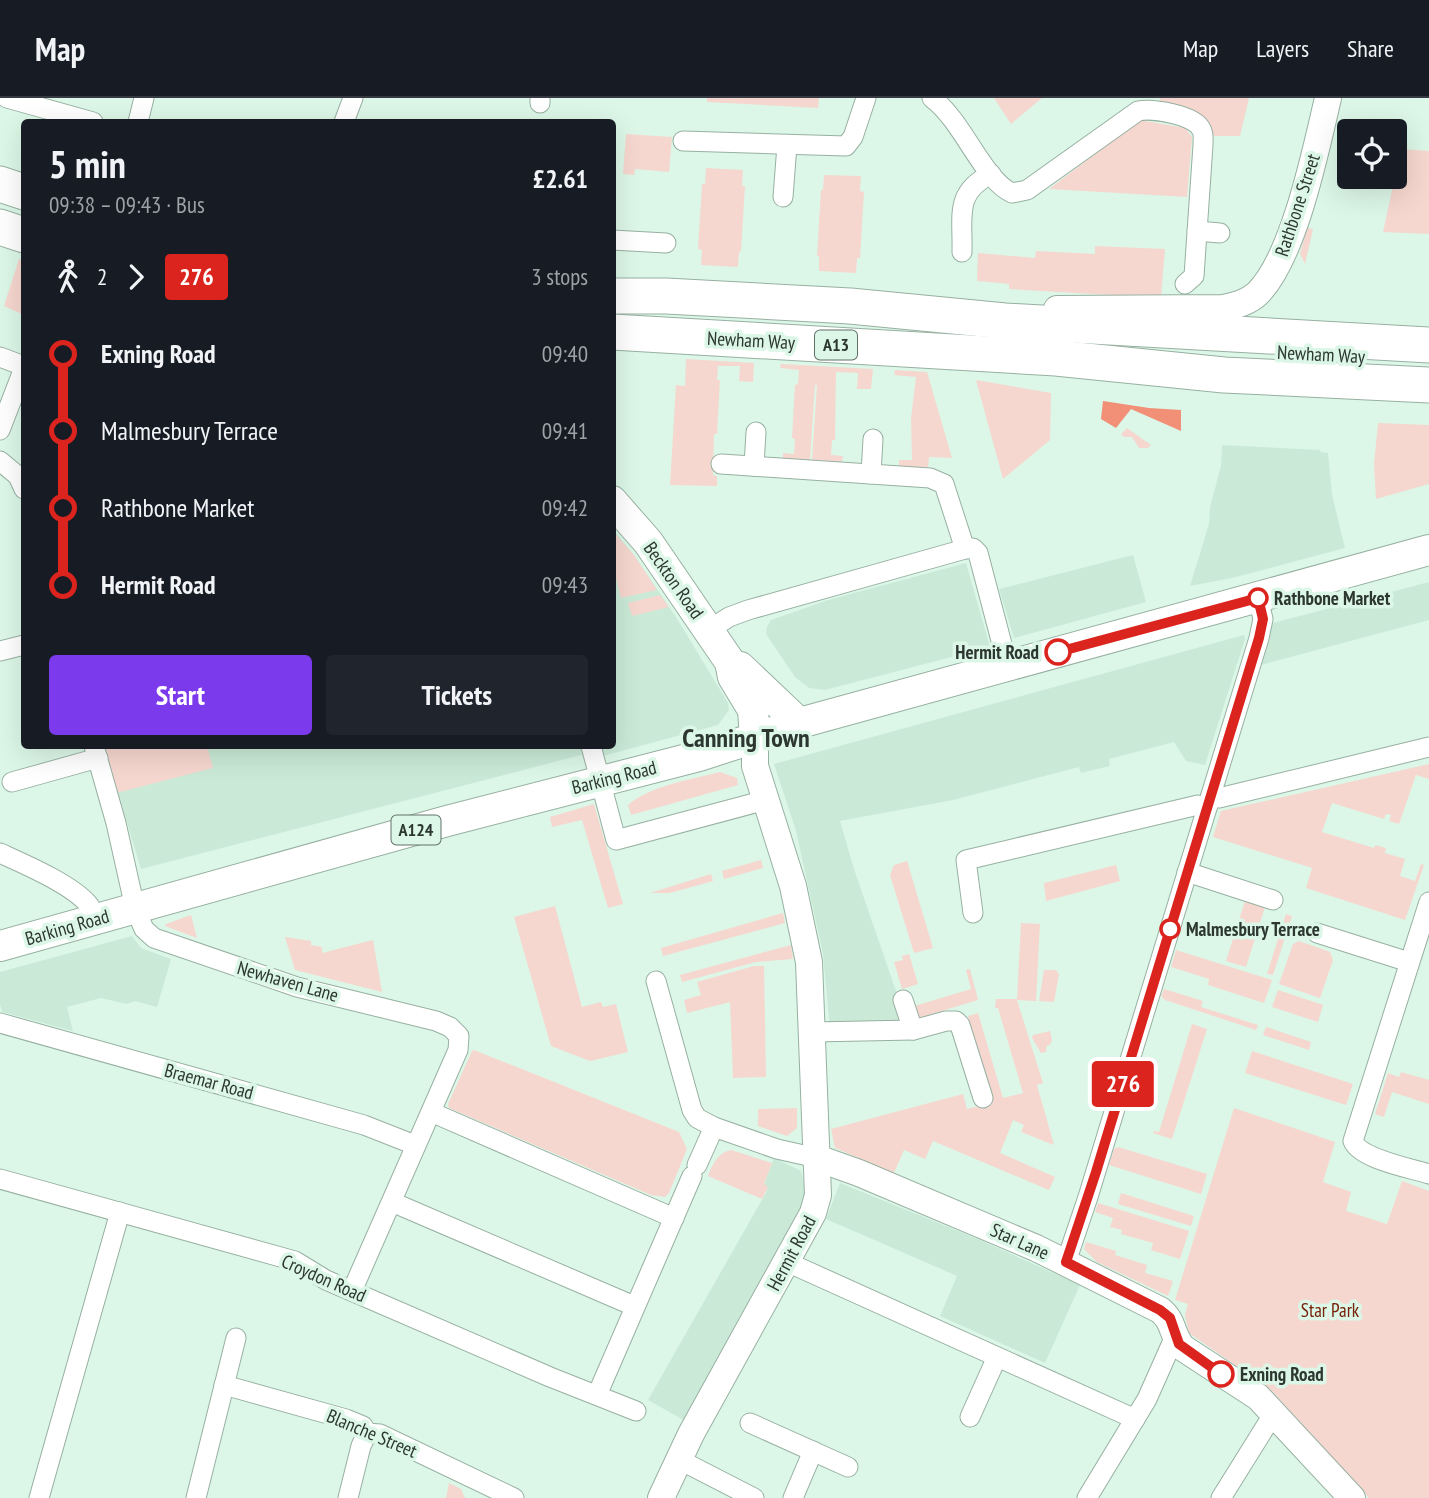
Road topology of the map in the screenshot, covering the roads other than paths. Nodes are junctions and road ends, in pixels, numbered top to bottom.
1 (7, 98) edge
2 (144, 98) edge
3 (353, 98) edge
4 (866, 98) edge
5 (932, 98) edge
6 (1328, 98) edge
7 (82, 119) edge
8 (139, 119) edge
9 (345, 119) edge
10 (683, 141) dead end
11 (787, 145) junction
12 (991, 174) junction
13 (0, 184) edge
14 (21, 191) edge
15 (783, 197) dead end
16 (0, 227) edge
17 (1197, 231) junction
18 (1220, 233) dead end
19 (21, 234) edge
20 (616, 240) edge
21 (666, 243) dead end
22 (962, 252) dead end
23 (1189, 280) dead end
24 (616, 296) edge
25 (616, 332) edge
26 (1429, 345) edge
27 (1219, 346) junction
28 (0, 357) edge
29 (1429, 360) edge
30 (21, 366) edge
31 (1429, 370) edge
32 (21, 375) edge
33 (1429, 385) edge
34 (0, 430) edge
35 (756, 432) dead end
36 (873, 439) dead end
37 (0, 461) edge
38 (721, 464) dead end
39 (754, 466) junction
40 (871, 474) junction
41 (21, 482) edge
42 (616, 506) edge
43 (969, 549) junction
44 (1429, 550) edge
45 (1258, 598) junction
46 (709, 630) junction
47 (21, 646) edge
48 (0, 652) edge
49 (730, 663) junction
50 (1008, 667) junction
51 (799, 723) junction
52 (755, 738) junction
53 (1429, 747) edge
54 (592, 749) edge
55 (96, 752) edge
56 (601, 780) junction
57 (12, 782) dead end
58 (766, 800) junction
59 (1209, 802) junction
60 (0, 853) edge
61 (1187, 872) junction
62 (1273, 900) dead end
63 (1429, 902) edge
64 (135, 908) junction
65 (973, 913) dead end
66 (95, 919) junction
67 (1317, 933) dead end
68 (0, 946) edge
69 (1409, 962) junction
70 (656, 981) dead end
71 (903, 1000) dead end
72 (0, 1023) edge
73 (913, 1030) junction
74 (813, 1032) junction
75 (983, 1098) dead end
76 (430, 1112) junction
77 (714, 1127) junction
78 (415, 1145) junction
79 (817, 1157) junction
80 (1429, 1174) edge
81 (0, 1179) edge
82 (391, 1202) junction
83 (120, 1212) junction
84 (674, 1217) junction
85 (787, 1262) junction
86 (1066, 1262) junction
87 (352, 1291) junction
88 (634, 1306) junction
89 (1175, 1336) junction
90 (236, 1338) dead end
91 (997, 1357) junction
92 (224, 1385) junction
93 (597, 1395) junction
94 (636, 1411) dead end
95 (1274, 1412) junction
96 (970, 1417) dead end
97 (1135, 1419) junction
98 (750, 1423) dead end
99 (367, 1433) junction
100 (813, 1451) junction
101 (678, 1459) junction
102 (848, 1467) dead end
103 (481, 1491) edge
104 (39, 1498) edge
105 (196, 1498) edge
106 (348, 1498) edge
107 (514, 1498) edge
108 (661, 1498) edge
109 (754, 1498) edge
110 (793, 1498) edge
111 (1087, 1498) edge
112 (1221, 1498) edge
113 (1352, 1498) edge

1 - 7 street
2 - 8 street
3 - 9 street
4 - 11 street
5 - 12 street
6 - 27 street, Rathbone Street
10 - 11 street
11 - 15 street
12 - 17 street
12 - 22 street
13 - 14 highway
16 - 19 highway
17 - 18 street
17 - 23 street
20 - 21 street
24 - 27 highway, Newham Way / A13
25 - 27 highway, Newham Way / A13
26 - 27 highway, Newham Way / A13
27 - 29 highway, Newham Way / A13
27 - 31 highway, Newham Way / A13
27 - 33 highway, Newham Way / A13
28 - 30 street
32 - 34 street
35 - 39 street
36 - 40 street
37 - 41 street
38 - 39 street
39 - 40 street
40 - 43 street
42 - 46 main road, Beckton Road
43 - 46 street
43 - 50 street
44 - 45 main road, Barking Road / A124
45 - 50 main road, Barking Road / A124
45 - 59 street
46 - 49 main road, Beckton Road
47 - 48 street
49 - 51 main road, Beckton Road
49 - 52 main road, Beckton Road
50 - 51 main road, Barking Road / A124
51 - 52 main road, Barking Road / A124
52 - 56 main road, Barking Road / A124
52 - 58 street, Hermit Road
53 - 59 street
54 - 56 street
55 - 57 street
55 - 64 street, Newhaven Lane
56 - 58 street
56 - 64 main road, Barking Road / A124
58 - 74 street, Hermit Road
59 - 61 street
59 - 65 street
60 - 66 street
61 - 62 street
61 - 86 street
63 - 69 street
64 - 66 main road, Barking Road / A124
64 - 76 street, Newhaven Lane
66 - 68 main road, Barking Road / A124
67 - 69 street
69 - 80 street
70 - 77 street
71 - 73 street
72 - 78 street, Braemar Road
73 - 74 street
73 - 75 street
74 - 79 street, Hermit Road
76 - 78 street
76 - 84 street
77 - 79 street
77 - 84 street
78 - 82 street
79 - 85 street, Hermit Road
79 - 86 street, Star Lane
81 - 83 street, Croydon Road
82 - 87 street
82 - 88 street
83 - 87 street, Croydon Road
83 - 104 street
84 - 88 street
85 - 91 street
85 - 101 street, Hermit Road
86 - 89 street, Star Lane
87 - 93 street, Croydon Road
88 - 93 street
89 - 95 street, Star Lane
89 - 97 street
90 - 92 street
91 - 96 street
91 - 97 street
92 - 99 street, Blanche Street
92 - 105 street
93 - 94 street, Croydon Road
95 - 112 street
95 - 113 street, Star Lane
97 - 111 street
98 - 100 street
99 - 103 street, Blanche Street
99 - 106 street
100 - 102 street
100 - 110 street
101 - 108 street, Hermit Road
101 - 109 street
103 - 107 street, Blanche Street

